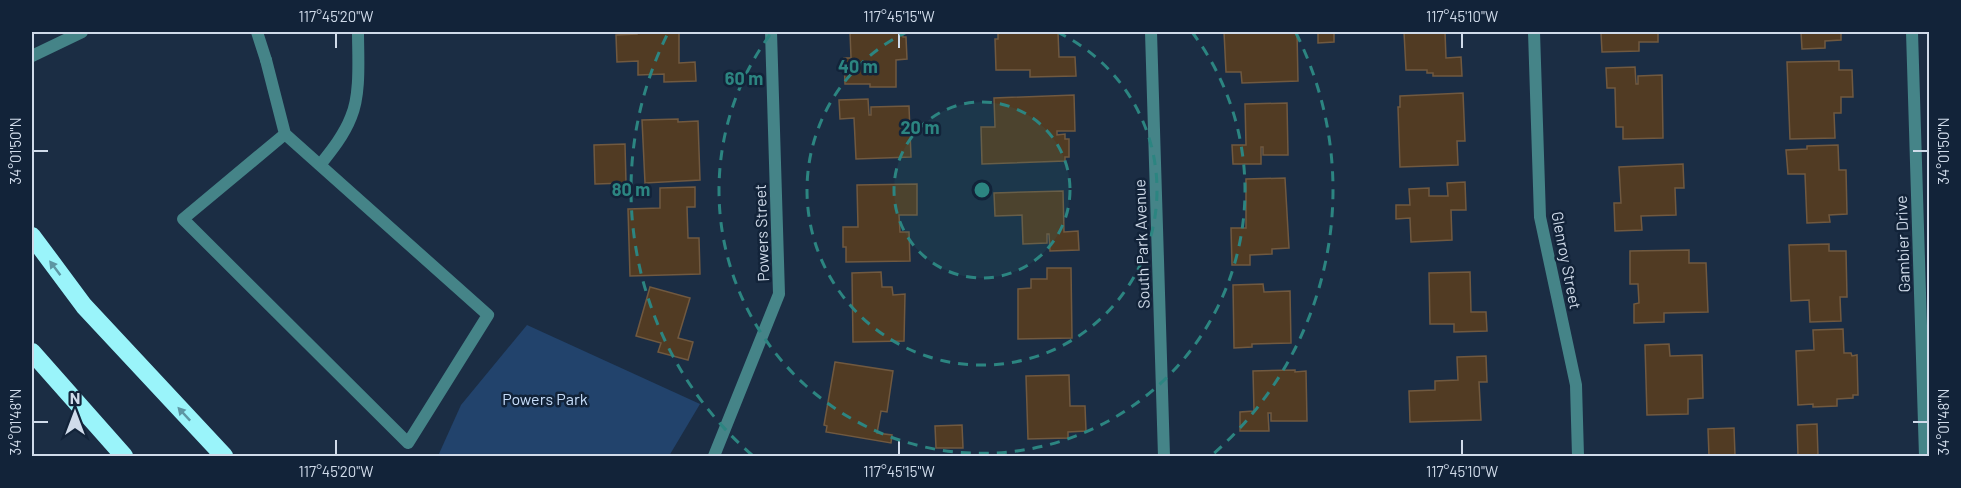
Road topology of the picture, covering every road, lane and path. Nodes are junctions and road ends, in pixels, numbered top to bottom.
1 (82, 32) edge
2 (257, 32) edge
3 (358, 32) edge
4 (771, 32) edge
5 (1151, 32) edge
6 (1534, 32) edge
7 (1912, 32) edge
8 (32, 56) edge
9 (285, 134) junction
10 (320, 165) junction
11 (32, 236) edge
12 (32, 352) edge
13 (124, 456) edge
14 (224, 456) edge
15 (714, 456) edge
16 (1164, 456) edge
17 (1578, 456) edge
18 (1925, 456) edge

1 - 8 street
2 - 9 street
3 - 10 street
4 - 15 street, Powers Street
5 - 16 street, South Park Avenue
6 - 17 street, Glenroy Street
7 - 18 street, Gambier Drive
9 - 10 street
9 - 10 street
14 -> 11 highway
12 - 13 highway

